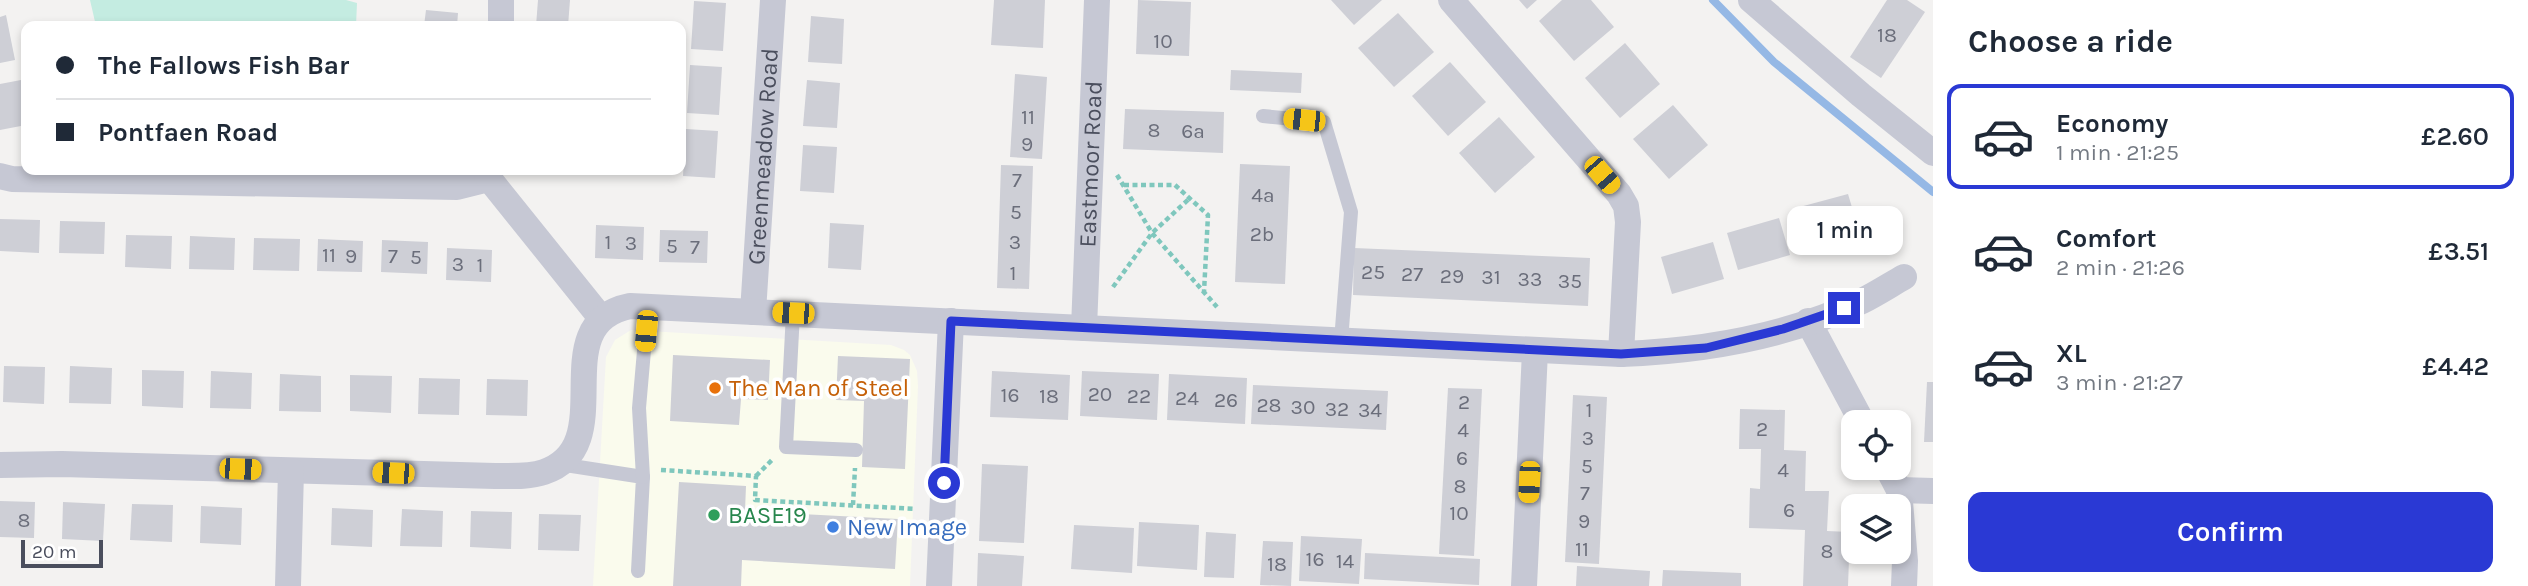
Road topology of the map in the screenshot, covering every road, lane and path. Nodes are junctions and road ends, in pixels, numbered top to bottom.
1 (501, 0) edge
2 (773, 0) edge
3 (1097, 0) edge
4 (1451, 0) edge
5 (1751, 0) edge
6 (500, 21) edge
7 (1263, 116) dead end
8 (1091, 137) junction
9 (1931, 147) edge
10 (486, 175) edge
11 (491, 175) edge
12 (0, 176) edge
13 (1124, 185) junction
14 (1190, 198) junction
15 (1152, 233) junction
16 (1904, 277) dead end
17 (1204, 292) junction
18 (648, 305) junction
19 (753, 312) junction
20 (793, 313) junction
21 (601, 318) junction
22 (951, 321) junction
23 (1808, 321) junction
24 (1084, 328) junction
25 (1242, 336) junction
26 (1341, 341) junction
27 (1535, 351) junction
28 (1621, 354) junction
29 (1856, 410) edge
30 (856, 450) joint
31 (559, 464) junction
32 (0, 465) edge
33 (291, 471) junction
34 (643, 473) junction
35 (1893, 480) edge
36 (1899, 480) edge
37 (1933, 491) edge
38 (853, 505) junction
39 (943, 510) junction
40 (638, 571) dead end
41 (288, 586) edge
42 (939, 586) edge
43 (1524, 586) edge
44 (1905, 586) edge

1 - 6 street
2 - 19 street, Greenmeadow Road
3 - 8 street, Eastmoor Road
4 - 28 street
5 - 9 street
7 - 26 lane
8 - 13 path
8 - 24 street, Eastmoor Road
10 - 12 street
11 - 21 street
13 - 14 path
13 - 15 path
14 - 15 path
14 - 17 path
15 - 17 path
15 - 24 path
16 - 23 street
17 - 25 path
18 - 19 street
18 - 21 street
18 - 34 lane
19 - 20 street
20 - 22 street
20 - 30 lane
21 - 31 street
22 - 24 street
22 - 39 street
23 - 28 street
23 - 29 street
24 - 25 street
25 - 26 street
26 - 27 street
27 - 28 street
27 - 43 street
30 - 38 path
31 - 33 street
31 - 34 lane
32 - 33 street
33 - 41 street
34 - 38 path
34 - 40 lane
35 - 44 street
36 - 37 street
38 - 39 path
39 - 42 street

